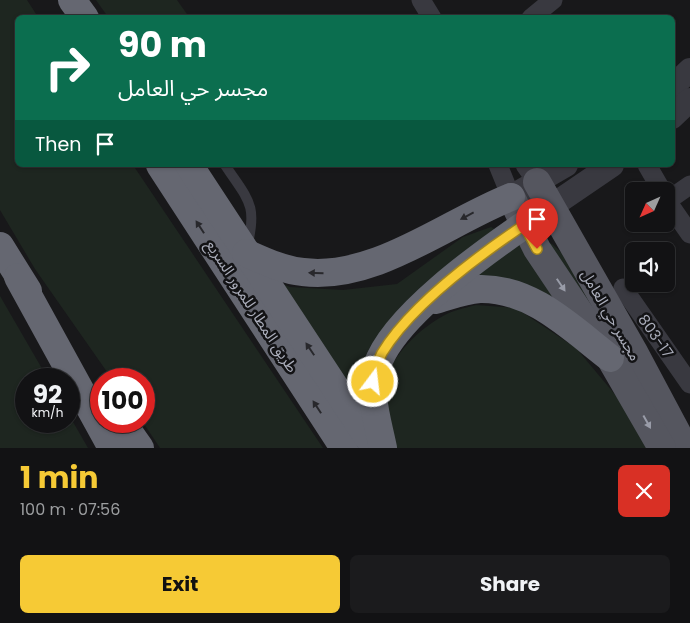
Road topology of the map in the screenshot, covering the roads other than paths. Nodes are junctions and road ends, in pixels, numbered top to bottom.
1 (54, 0) edge
2 (72, 0) edge
3 (421, 0) edge
4 (553, 0) edge
5 (63, 15) edge
6 (83, 15) edge
7 (430, 15) edge
8 (535, 15) edge
9 (690, 70) edge
10 (675, 84) edge
11 (690, 100) edge
12 (675, 115) edge
13 (161, 167) edge
14 (190, 167) edge
15 (226, 167) edge
16 (499, 167) edge
17 (557, 167) edge
18 (609, 167) edge
19 (648, 167) edge
20 (531, 173) edge
21 (657, 182) edge
22 (690, 185) edge
23 (675, 192) edge
24 (511, 197) junction
25 (551, 208) junction
26 (675, 212) edge
27 (524, 225) junction
28 (690, 234) edge
29 (0, 246) edge
30 (246, 253) junction
31 (18, 277) junction
32 (623, 288) dead end
33 (424, 304) junction
34 (610, 358) junction
35 (90, 378) edge
36 (690, 384) edge
37 (129, 433) edge
38 (112, 448) edge
39 (140, 448) edge
40 (344, 448) edge
41 (375, 448) edge
42 (383, 448) edge
43 (662, 448) edge
44 (684, 448) edge

1 - 5 highway
2 - 6 highway
3 - 7 street
4 - 8 street
9 - 10 street
11 - 12 street
40 -> 13 highway, طريق المطار للمرور السريع
14 - 30 highway
15 - 30 lane
16 - 24 street
17 - 20 street
18 - 25 street
19 - 21 street
20 - 24 street
20 - 25 main road, مجسر حي العامل
22 - 23 street
24 - 27 main road, مجسر حي العامل
24 -> 30 highway
25 - 27 street
25 - 44 main road, مجسر حي العامل
26 - 28 street
27 - 33 highway
27 -> 34 main road, مجسر حي العامل
29 - 31 highway
41 -> 30 highway
31 - 35 highway
31 - 38 highway
32 - 36 street, 803-17
33 - 34 highway
33 - 42 highway
34 -> 43 main road, مجسر حي العامل
37 - 39 highway

